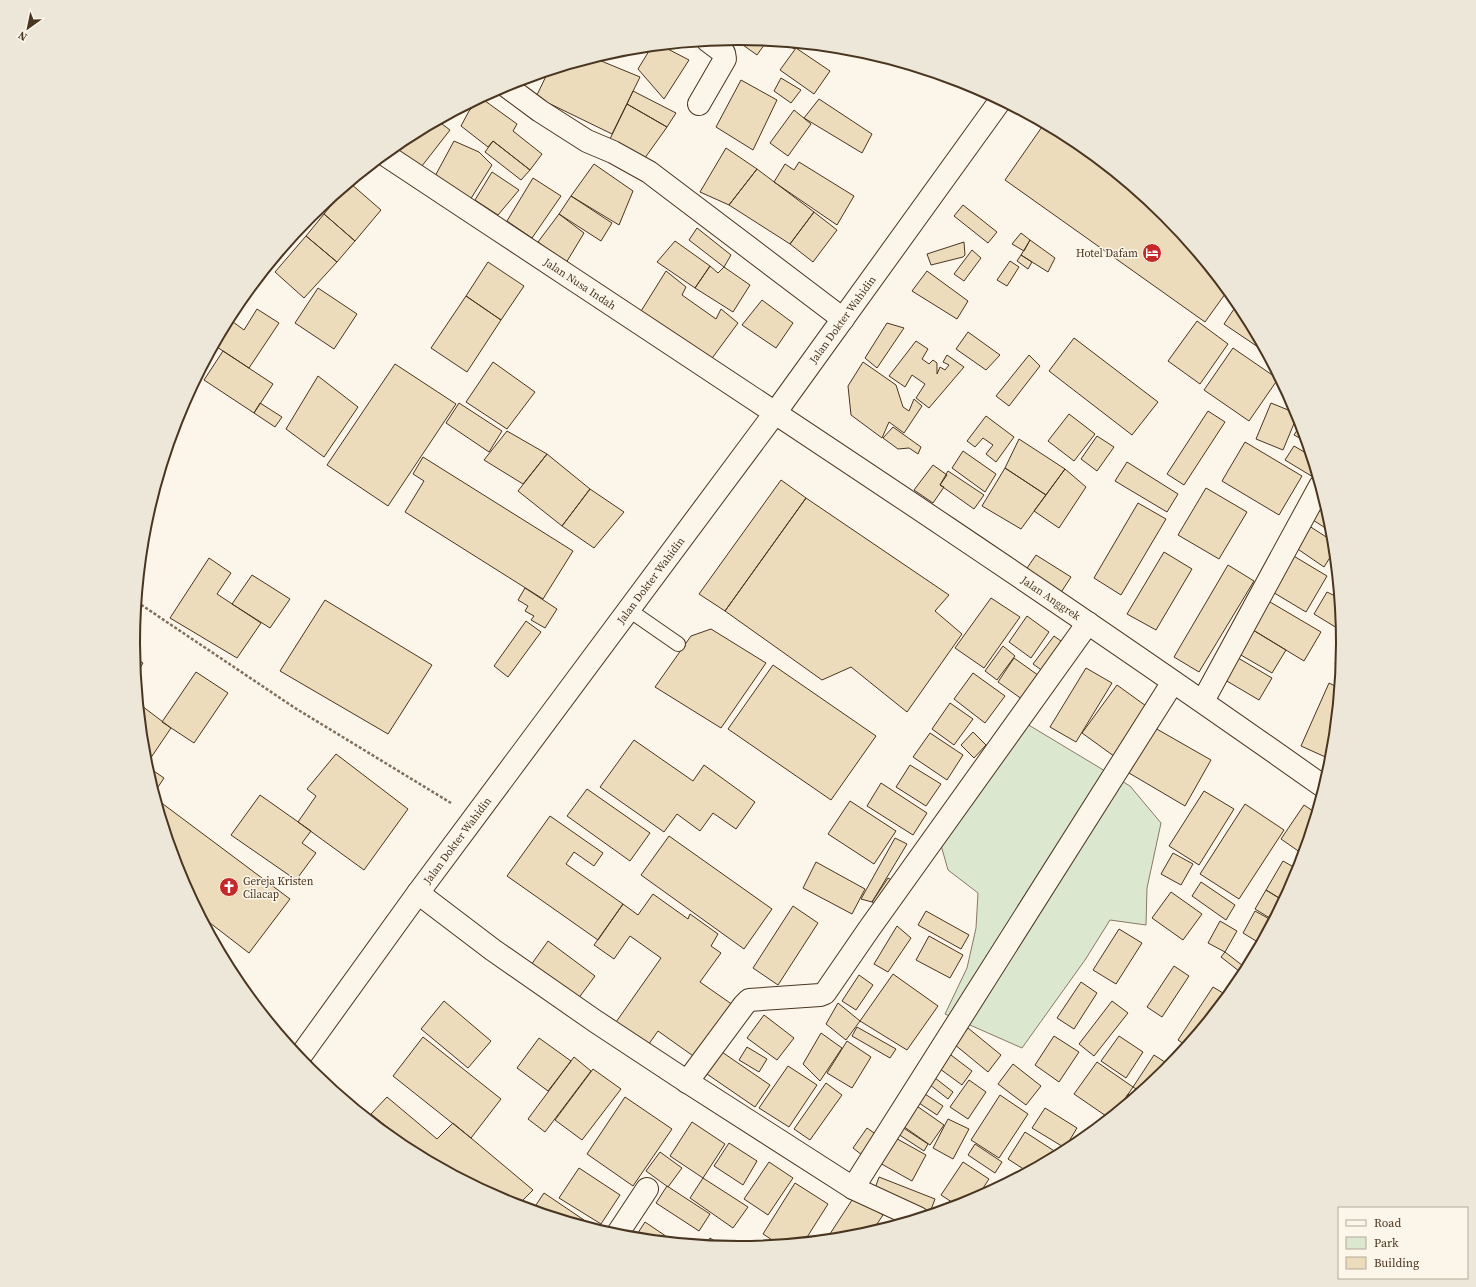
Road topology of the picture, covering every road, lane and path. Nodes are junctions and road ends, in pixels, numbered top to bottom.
1 (715, 46) edge
2 (512, 90) edge
3 (699, 104) dead end
4 (997, 104) edge
5 (389, 158) edge
6 (843, 319) junction
7 (775, 413) junction
8 (1317, 492) edge
9 (141, 605) edge
10 (629, 610) junction
11 (1088, 623) junction
12 (678, 644) dead end
13 (1173, 682) junction
14 (1203, 701) junction
15 (1319, 784) edge
16 (474, 818) junction
17 (418, 893) junction
18 (302, 1053) edge
19 (687, 1082) junction
20 (853, 1188) junction
21 (647, 1189) dead end
22 (913, 1216) edge
23 (620, 1230) edge

1 - 3 street
2 - 6 street
4 - 6 street, Jalan Dokter Wahidin
5 - 7 street, Jalan Nusa Indah
6 - 7 street, Jalan Dokter Wahidin
7 - 10 street, Jalan Dokter Wahidin
7 - 11 street, Jalan Anggrek
8 - 14 street
9 - 16 path
10 - 12 lane
10 - 16 street, Jalan Dokter Wahidin
11 - 13 street, Jalan Anggrek
11 - 19 street
13 - 14 street, Jalan Anggrek
13 - 20 street
14 - 15 street, Jalan Anggrek
16 - 17 street, Jalan Dokter Wahidin
17 - 18 street, Jalan Dokter Wahidin
17 - 19 street
19 - 20 street
20 - 22 street
21 - 23 street

